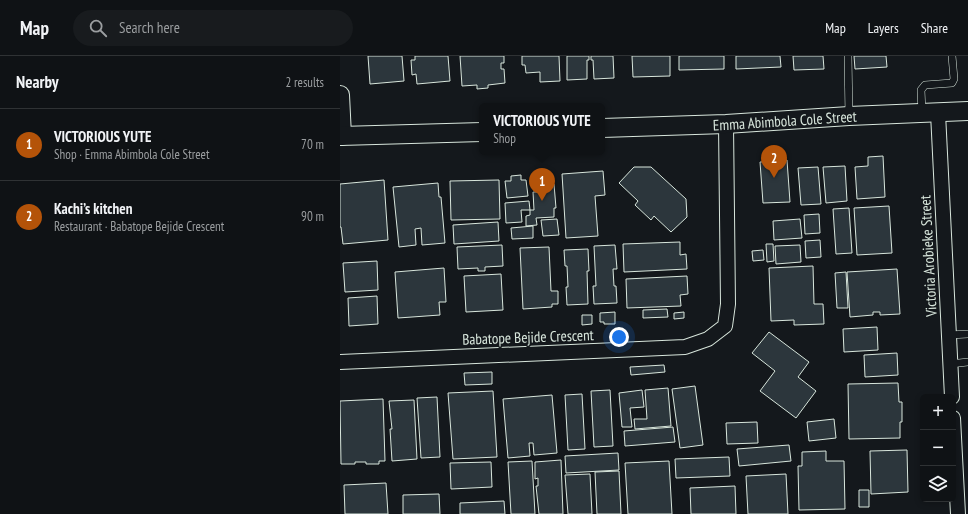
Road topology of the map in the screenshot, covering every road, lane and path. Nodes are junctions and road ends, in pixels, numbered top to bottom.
1 (848, 56) edge
2 (952, 56) edge
3 (340, 95) edge
4 (968, 111) edge
5 (930, 113) junction
6 (849, 116) junction
7 (726, 124) junction
8 (605, 128) edge
9 (479, 132) edge
10 (341, 136) edge
11 (949, 334) junction
12 (968, 334) edge
13 (340, 362) edge
14 (968, 362) edge
15 (950, 364) junction
16 (952, 394) edge
17 (954, 430) edge
18 (958, 514) edge

1 - 6 lane
2 - 5 lane
3 - 10 street
4 - 5 street, Emma Abimbola Cole Street
5 - 6 street, Emma Abimbola Cole Street
5 - 11 street, Victoria Arobieke Street
6 - 7 street, Emma Abimbola Cole Street
7 - 8 street, Emma Abimbola Cole Street
7 - 13 street, Babatope Bejide Crescent
9 - 10 street
11 - 12 lane
11 - 15 street, Victoria Arobieke Street
14 - 15 lane
15 - 16 street, Victoria Arobieke Street
17 - 18 street

